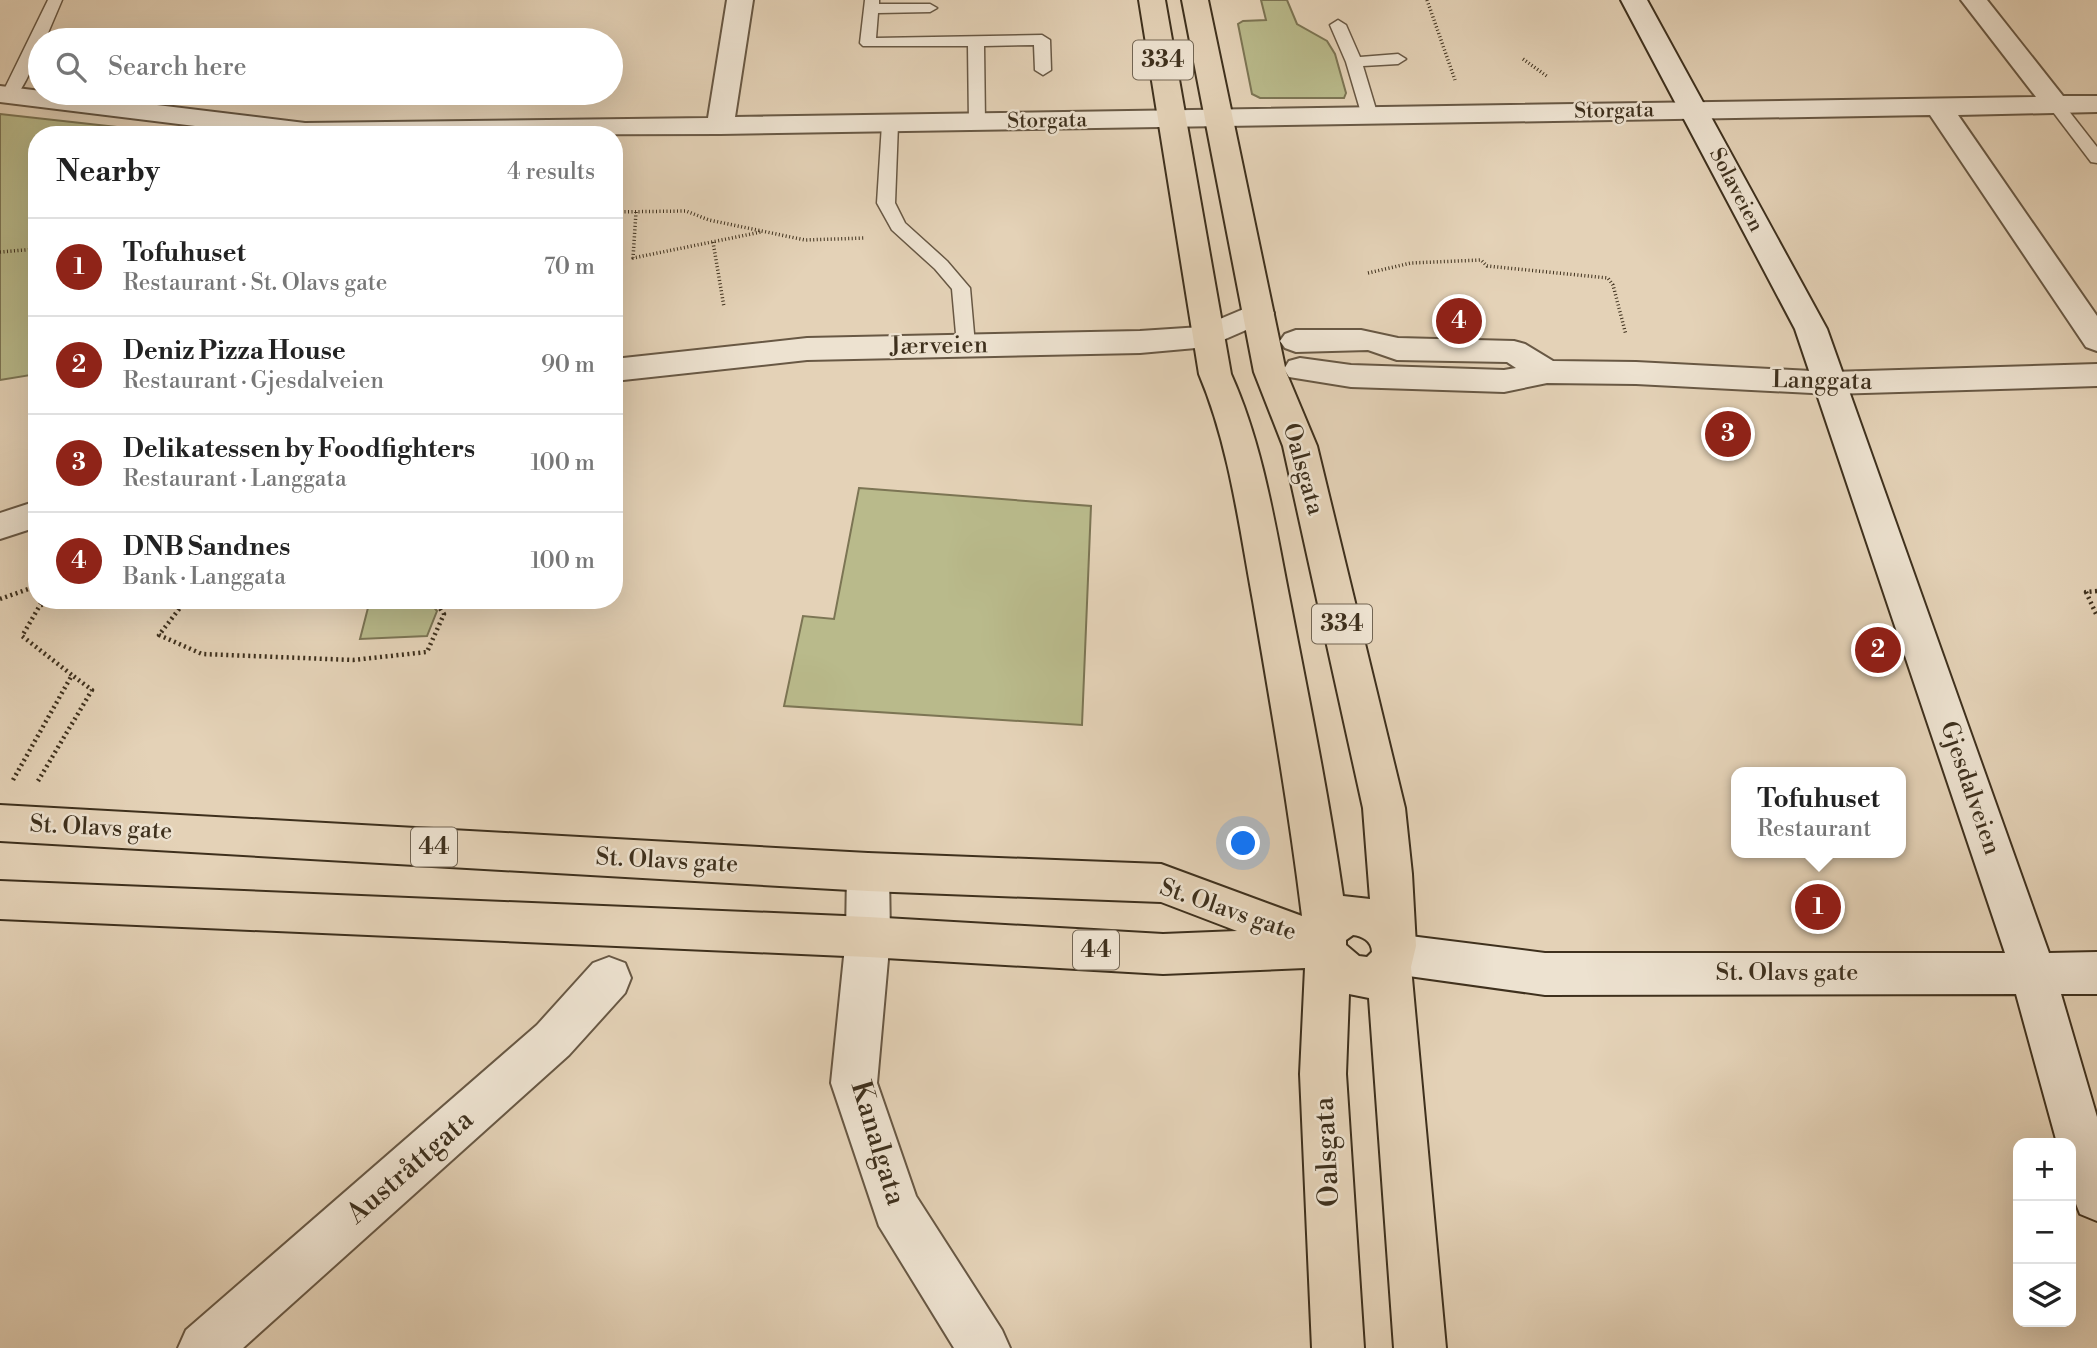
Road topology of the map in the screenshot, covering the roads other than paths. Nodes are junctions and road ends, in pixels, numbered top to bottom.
1 (55, 0) edge
2 (740, 0) edge
3 (1152, 0) edge
4 (1195, 0) edge
5 (1633, 0) edge
6 (1974, 0) edge
7 (871, 5) edge
8 (930, 8) dead end
9 (1338, 25) dead end
10 (43, 28) edge
11 (976, 41) junction
12 (28, 54) edge
13 (1398, 60) dead end
14 (1354, 62) junction
15 (1043, 69) dead end
16 (5, 95) edge
17 (28, 98) edge
18 (2055, 104) junction
19 (2097, 104) edge
20 (88, 105) edge
21 (1938, 106) junction
22 (1691, 110) junction
23 (1370, 116) junction
24 (1217, 119) junction
25 (1173, 120) junction
26 (977, 122) junction
27 (890, 124) junction
28 (263, 126) edge
29 (720, 126) junction
30 (623, 127) edge
31 (2097, 158) edge
32 (1258, 313) junction
33 (1207, 337) junction
34 (2097, 340) edge
35 (966, 345) junction
36 (1381, 354) junction
37 (623, 369) edge
38 (2097, 374) edge
39 (1830, 383) junction
40 (28, 516) edge
41 (0, 526) edge
42 (4, 806) edge
43 (868, 872) junction
44 (0, 900) edge
45 (868, 937) junction
46 (1325, 944) junction
47 (1392, 954) junction
48 (2097, 972) edge
49 (2034, 973) junction
50 (608, 978) dead end
51 (2097, 1197) edge
52 (204, 1348) edge
53 (984, 1348) edge
54 (1338, 1348) edge
55 (1420, 1348) edge

1 - 10 lane
2 - 29 street
3 - 25 main road, Oalsgata / 334
4 - 24 main road, Oalsgata / 334
5 - 22 street, Solaveien
6 - 18 street
7 - 8 lane
7 - 11 lane
9 - 14 lane
11 - 15 lane
11 - 26 lane
12 - 16 lane
13 - 14 lane
14 - 23 lane
16 - 17 street, Storgata
18 - 19 street, Storgata
18 - 21 street, Storgata
18 - 31 lane
20 - 28 street, Storgata
21 - 22 street, Storgata
21 - 34 street
22 - 23 street, Storgata
22 - 39 street, Solaveien
23 - 24 street, Storgata
24 - 25 street, Storgata
24 - 32 main road, Oalsgata / 334
25 - 26 street, Storgata
25 - 33 main road, Oalsgata / 334
26 - 27 street, Storgata
27 - 29 street, Storgata
27 - 35 lane
29 - 30 street, Storgata
32 - 33 street, Jærveien
32 - 47 main road, Oalsgata / 334
33 - 35 street, Jærveien
33 - 46 main road, Oalsgata / 334
35 - 37 street, Jærveien
36 - 36 street, Langgata
36 - 39 street, Langgata
38 - 39 street, Langgata
39 - 49 street, Gjesdalveien
40 - 41 street
42 - 43 main road, St. Olavs gate / 44
43 - 45 street, Kanalgata
43 - 46 main road, St. Olavs gate / 44
44 - 45 main road, St. Olavs gate / 44
45 - 46 main road, St. Olavs gate / 44
45 - 53 street, Kanalgata
46 - 47 main road, St. Olavs gate / 44
46 - 54 main road, Oalsgata
47 - 49 street, St. Olavs gate
47 - 55 main road, Oalsgata
48 - 49 street, St. Olavs gate
49 - 51 street, Gjesdalveien
50 - 52 street, Austråttgata

